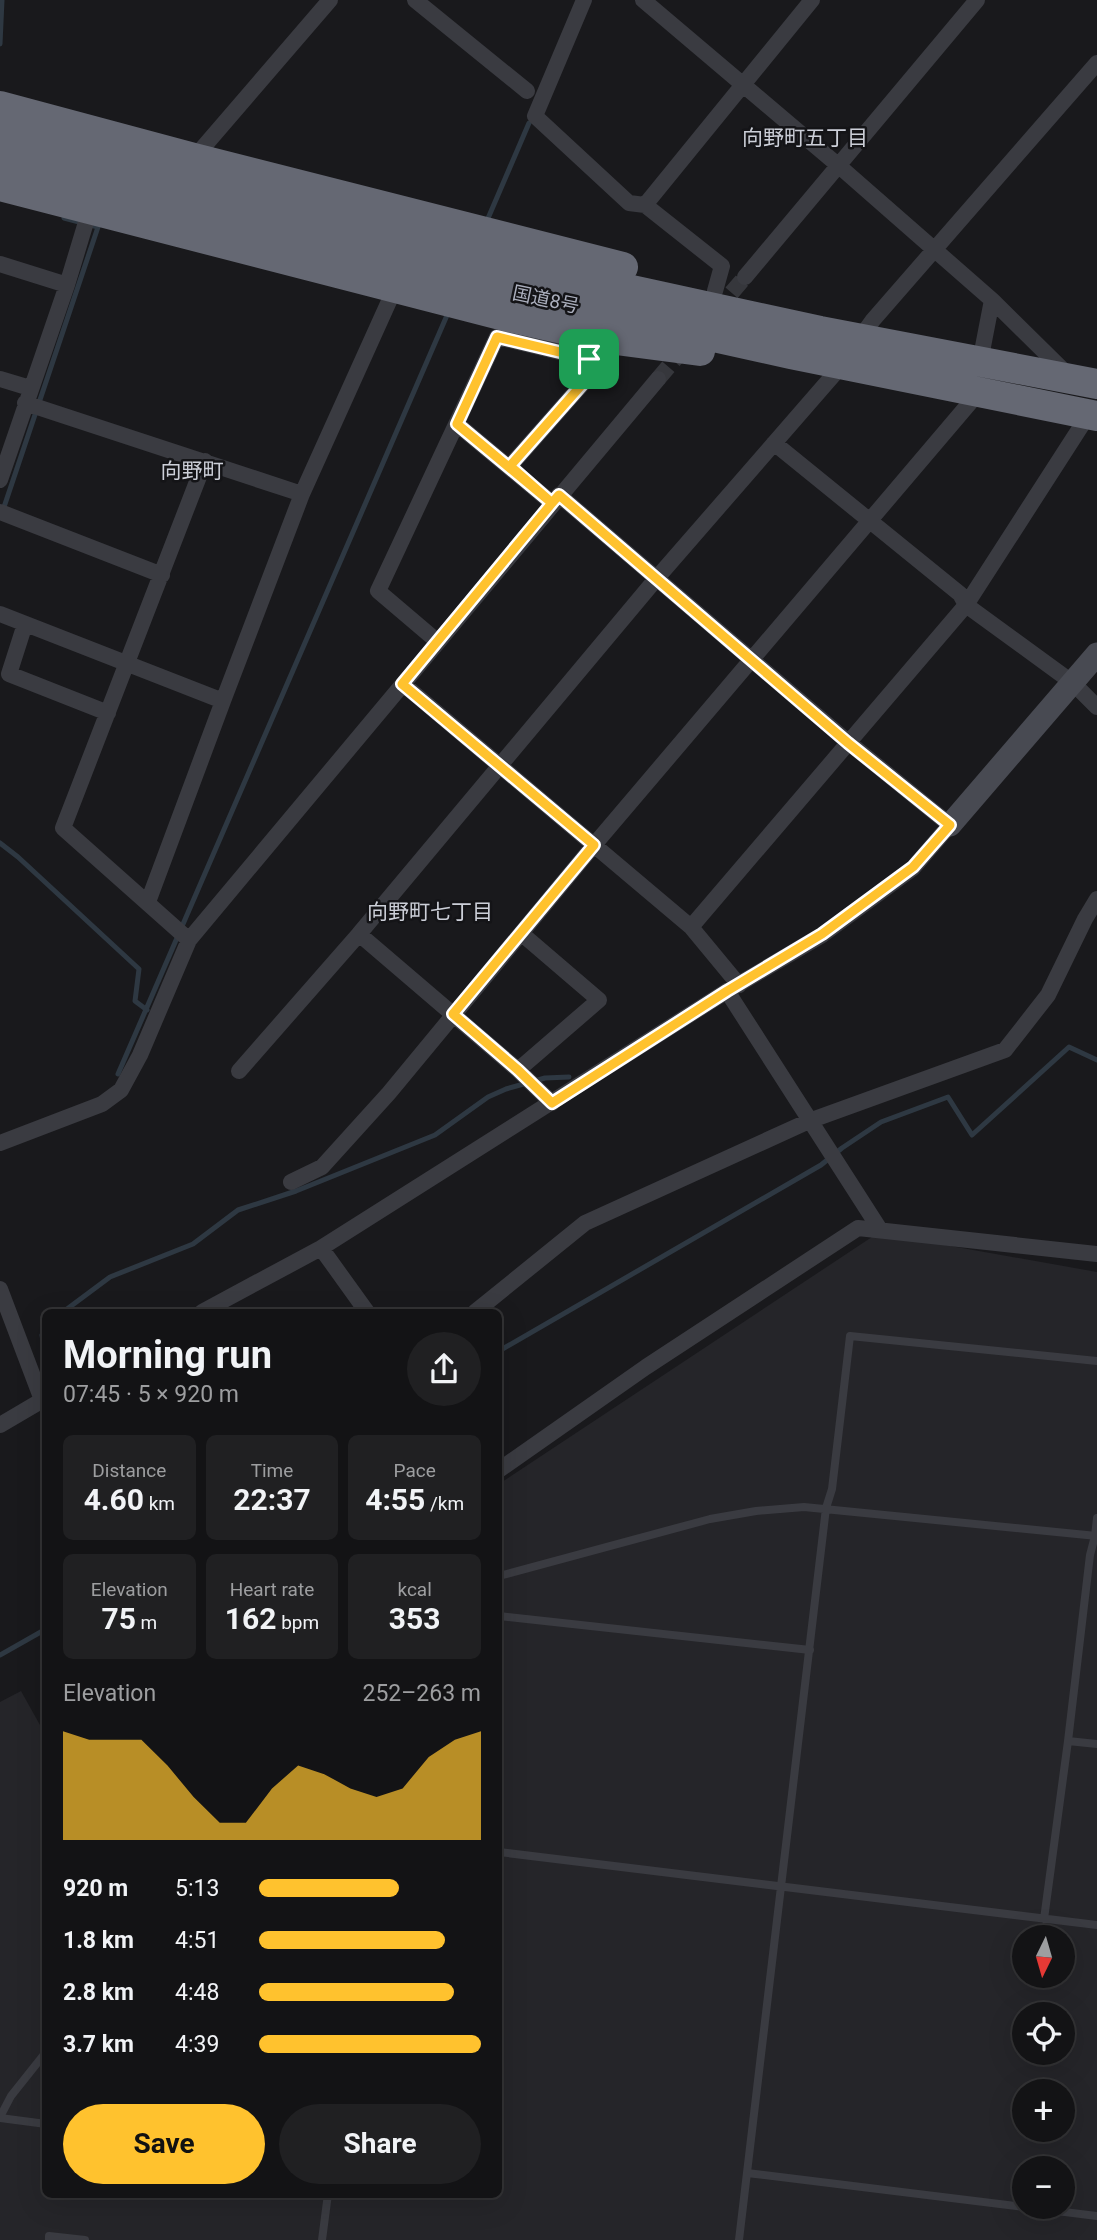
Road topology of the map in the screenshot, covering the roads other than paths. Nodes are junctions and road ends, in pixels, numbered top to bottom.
1 (330, 0) edge
2 (415, 0) edge
3 (584, 0) edge
4 (813, 0) edge
5 (977, 0) edge
6 (648, 1) edge
7 (1097, 63) edge
8 (742, 85) junction
9 (527, 91) dead end
10 (0, 106) edge
11 (0, 131) edge
12 (0, 158) edge
13 (194, 158) junction
14 (839, 166) junction
15 (0, 186) edge
16 (645, 205) junction
17 (90, 209) junction
18 (936, 249) junction
19 (0, 264) edge
20 (502, 276) junction
21 (745, 277) tunnel mouth
22 (67, 285) junction
23 (394, 288) junction
24 (715, 290) junction
25 (992, 300) junction
26 (820, 331) junction
27 (860, 338) junction
28 (834, 362) junction
29 (979, 377) junction
30 (0, 379) edge
31 (657, 379) tunnel mouth
32 (1085, 382) edge
33 (27, 396) junction
34 (1093, 415) edge
35 (457, 424) junction
36 (774, 443) junction
37 (205, 461) junction
38 (510, 466) junction
39 (0, 480) edge
40 (302, 494) junction
41 (556, 499) junction
42 (3, 514) edge
43 (869, 521) junction
44 (162, 575) junction
45 (656, 579) junction
46 (966, 605) junction
47 (0, 614) edge
48 (25, 624) junction
49 (438, 642) junction
50 (1097, 653) edge
51 (751, 661) junction
52 (128, 664) junction
53 (1073, 683) junction
54 (402, 684) junction
55 (223, 701) junction
56 (1097, 707) edge
57 (108, 713) junction
58 (848, 743) junction
59 (501, 766) junction
60 (950, 825) junction
61 (594, 845) junction
62 (1097, 899) edge
63 (148, 902) junction
64 (691, 926) junction
65 (359, 934) junction
66 (522, 934) junction
67 (189, 940) junction
68 (733, 988) junction
69 (453, 1014) junction
70 (518, 1070) junction
71 (239, 1071) dead end
72 (552, 1103) junction
73 (808, 1121) junction
74 (0, 1143) edge
75 (292, 1182) dead end
76 (879, 1228) junction
77 (321, 1248) junction
78 (1097, 1254) edge
79 (0, 1289) edge
80 (208, 1309) edge
81 (365, 1309) edge
82 (479, 1309) edge
83 (1097, 1362) edge
84 (42, 1394) edge
85 (42, 1400) edge
86 (0, 1424) edge
87 (502, 1468) edge
88 (826, 1508) junction
89 (1097, 1518) edge
90 (1096, 1536) edge
91 (502, 1575) edge
92 (502, 1616) edge
93 (810, 1650) junction
94 (1068, 1741) junction
95 (1097, 1744) edge
96 (502, 1852) edge
97 (780, 1886) junction
98 (1044, 1919) junction
99 (1097, 1925) edge
100 (42, 2057) edge
101 (0, 2117) edge
102 (42, 2123) edge
103 (747, 2173) junction
104 (327, 2198) edge
105 (1097, 2216) edge
106 (49, 2240) edge
107 (85, 2240) edge
108 (322, 2240) edge
109 (739, 2240) edge

1 - 13 street
2 - 9 street
3 - 16 street
4 - 8 street
5 - 14 street
6 - 8 street
7 - 18 street
8 - 14 street
8 - 16 street
10 - 13 highway
11 - 20 highway, 国道8号
12 - 20 highway, 国道8号
13 - 24 highway
14 - 18 street
14 - 21 street
15 - 17 highway
16 - 24 street
17 - 22 street
17 - 23 highway
18 - 25 street
18 - 27 street
19 - 22 street
20 - 26 highway, 国道8号
20 - 28 highway, 国道8号
22 - 33 street
23 - 28 highway
23 - 40 street
24 - 26 highway
25 - 29 street
25 - 32 street
26 - 27 highway, 国道8号
27 - 29 highway, 国道8号
28 - 29 highway, 国道8号
28 - 36 street
29 - 32 highway, 国道8号
29 - 34 highway, 国道8号
29 - 43 street
30 - 33 street
31 - 41 street
33 - 37 street
33 - 39 street
34 - 46 street
35 - 38 street
35 - 38 street
35 - 49 street
36 - 43 street
36 - 45 street
37 - 40 street
37 - 44 street
38 - 41 street
40 - 55 street
41 - 45 street
41 - 49 street
42 - 44 street
43 - 46 street
43 - 51 street
44 - 52 street
45 - 51 street
45 - 59 street
46 - 53 street
46 - 58 street
47 - 48 street
48 - 52 street
48 - 57 street
49 - 54 street
50 - 53 street
51 - 58 street
51 - 61 street
52 - 55 street
52 - 57 street
53 - 56 street
53 - 60 street
54 - 59 street
54 - 67 street
55 - 63 street
57 - 63 street
58 - 60 street
58 - 64 street
59 - 61 street
59 - 65 street
60 - 68 street
61 - 64 street
61 - 66 street
62 - 73 street
63 - 67 street
64 - 68 street
65 - 69 street
65 - 71 street
66 - 69 street
66 - 70 street
67 - 74 street
68 - 72 street
68 - 73 street
69 - 70 street
69 - 75 street
70 - 72 street
72 - 77 street
73 - 76 street
73 - 82 street
76 - 78 street
76 - 87 street
77 - 80 street
77 - 81 street
79 - 84 street
83 - 88 lane
85 - 86 street
88 - 90 lane
88 - 91 lane
88 - 93 lane
89 - 90 lane
90 - 94 lane
92 - 93 lane
93 - 97 lane
94 - 95 lane
94 - 98 lane
96 - 97 lane
97 - 98 lane
97 - 103 lane
98 - 99 lane
100 - 101 lane
101 - 102 lane
103 - 105 lane
103 - 109 lane
104 - 108 lane
106 - 107 lane

